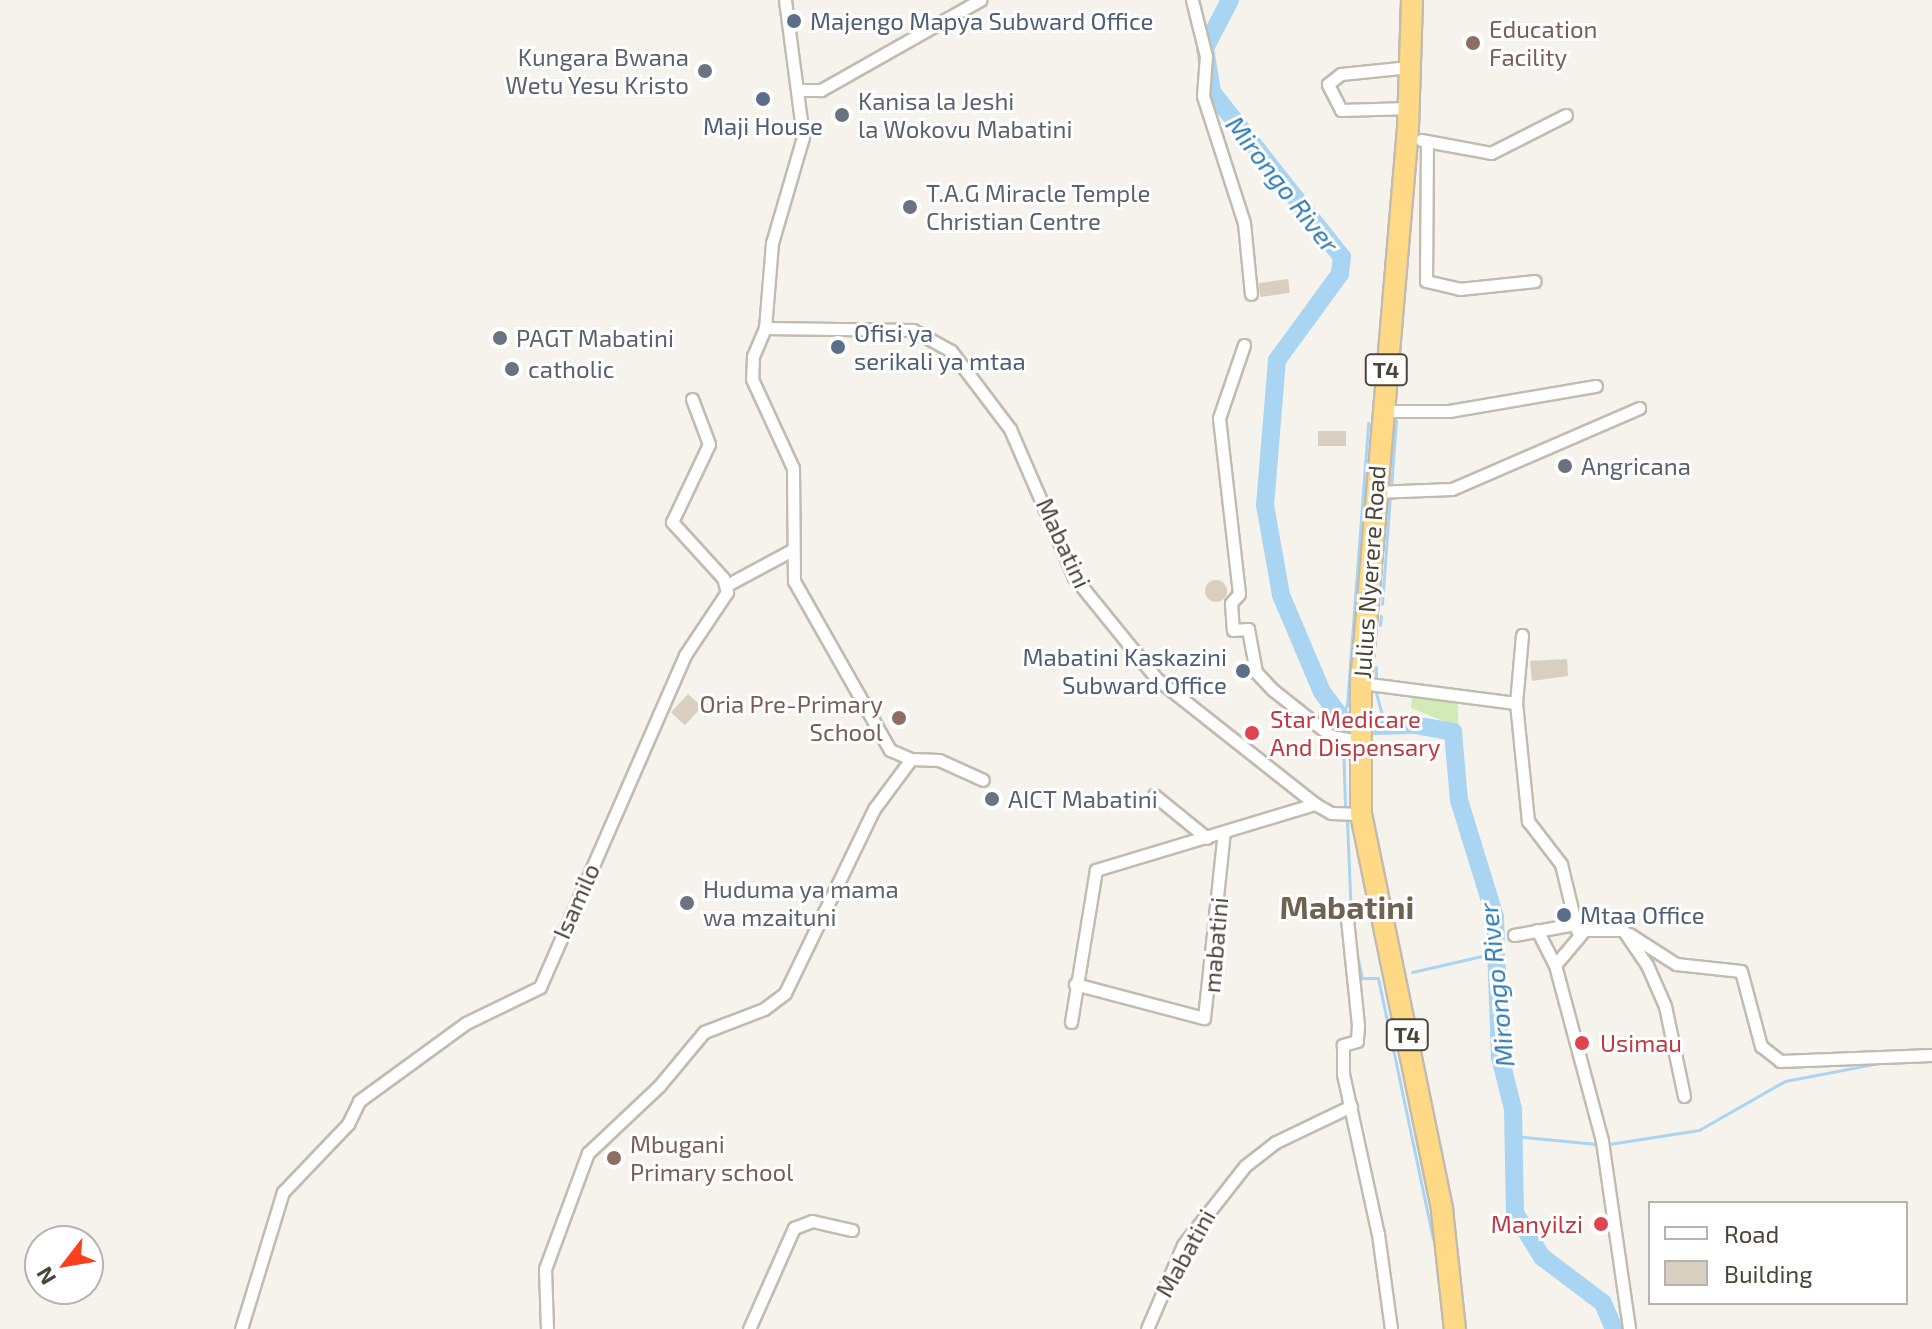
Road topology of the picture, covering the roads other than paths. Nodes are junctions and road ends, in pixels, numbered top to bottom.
1 (785, 0) edge
2 (980, 0) edge
3 (1192, 0) edge
4 (1412, 0) edge
5 (1410, 67) junction
6 (799, 90) junction
7 (1409, 108) junction
8 (1566, 115) dead end
9 (1417, 139) junction
10 (1395, 251) junction
11 (1424, 260) junction
12 (1535, 281) dead end
13 (1251, 294) dead end
14 (765, 328) junction
15 (1244, 345) dead end
16 (1596, 386) dead end
17 (692, 399) dead end
18 (1639, 408) dead end
19 (1382, 411) junction
20 (1385, 494) junction
21 (792, 550) junction
22 (727, 585) junction
23 (1522, 635) dead end
24 (1361, 683) junction
25 (1516, 703) junction
26 (1348, 740) junction
27 (911, 759) junction
28 (983, 780) dead end
29 (1154, 795) dead end
30 (1315, 804) junction
31 (1361, 814) junction
32 (1224, 832) junction
33 (1207, 838) junction
34 (1346, 909) dead end
35 (1578, 928) junction
36 (1537, 930) junction
37 (1629, 934) junction
38 (1514, 935) dead end
39 (1555, 965) junction
40 (1075, 984) junction
41 (1071, 1022) dead end
42 (1932, 1055) edge
43 (1684, 1096) dead end
44 (1351, 1106) junction
45 (852, 1230) dead end
46 (241, 1329) edge
47 (547, 1329) edge
48 (749, 1329) edge
49 (1147, 1329) edge
50 (1391, 1329) edge
51 (1455, 1329) edge
52 (1629, 1329) edge

1 - 6 street
2 - 6 street
3 - 13 street
4 - 5 highway, Julius Nyerere Road / T4
5 - 7 highway, Julius Nyerere Road / T4
5 - 7 street
6 - 14 street
7 - 9 highway, Julius Nyerere Road / T4
8 - 9 street
9 - 10 highway, Julius Nyerere Road / T4
9 - 11 street
10 - 11 street
10 - 19 highway, Julius Nyerere Road / T4
11 - 12 street
14 - 21 street
14 - 30 street, Mabatini
15 - 26 street
16 - 19 street
17 - 22 street
18 - 20 street
19 - 20 highway, Julius Nyerere Road / T4
20 - 24 highway, Julius Nyerere Road / T4
21 - 22 street
21 - 27 street
22 - 46 street, Isamilo
23 - 25 street
24 - 25 street
24 - 26 highway, Julius Nyerere Road / T4
25 - 35 street
26 - 31 highway, Julius Nyerere Road / T4
27 - 28 street
27 - 47 street
29 - 33 street
30 - 31 street, Mabatini
30 - 32 street
31 - 51 highway, Julius Nyerere Road / T4
32 - 33 street
32 - 40 street, mabatini
33 - 40 street
34 - 44 street
35 - 36 street
35 - 37 street
35 - 39 street
36 - 38 street
36 - 39 street
37 - 42 street
37 - 43 street
39 - 52 street
40 - 41 street
44 - 49 street, Mabatini
44 - 50 street
45 - 48 street

